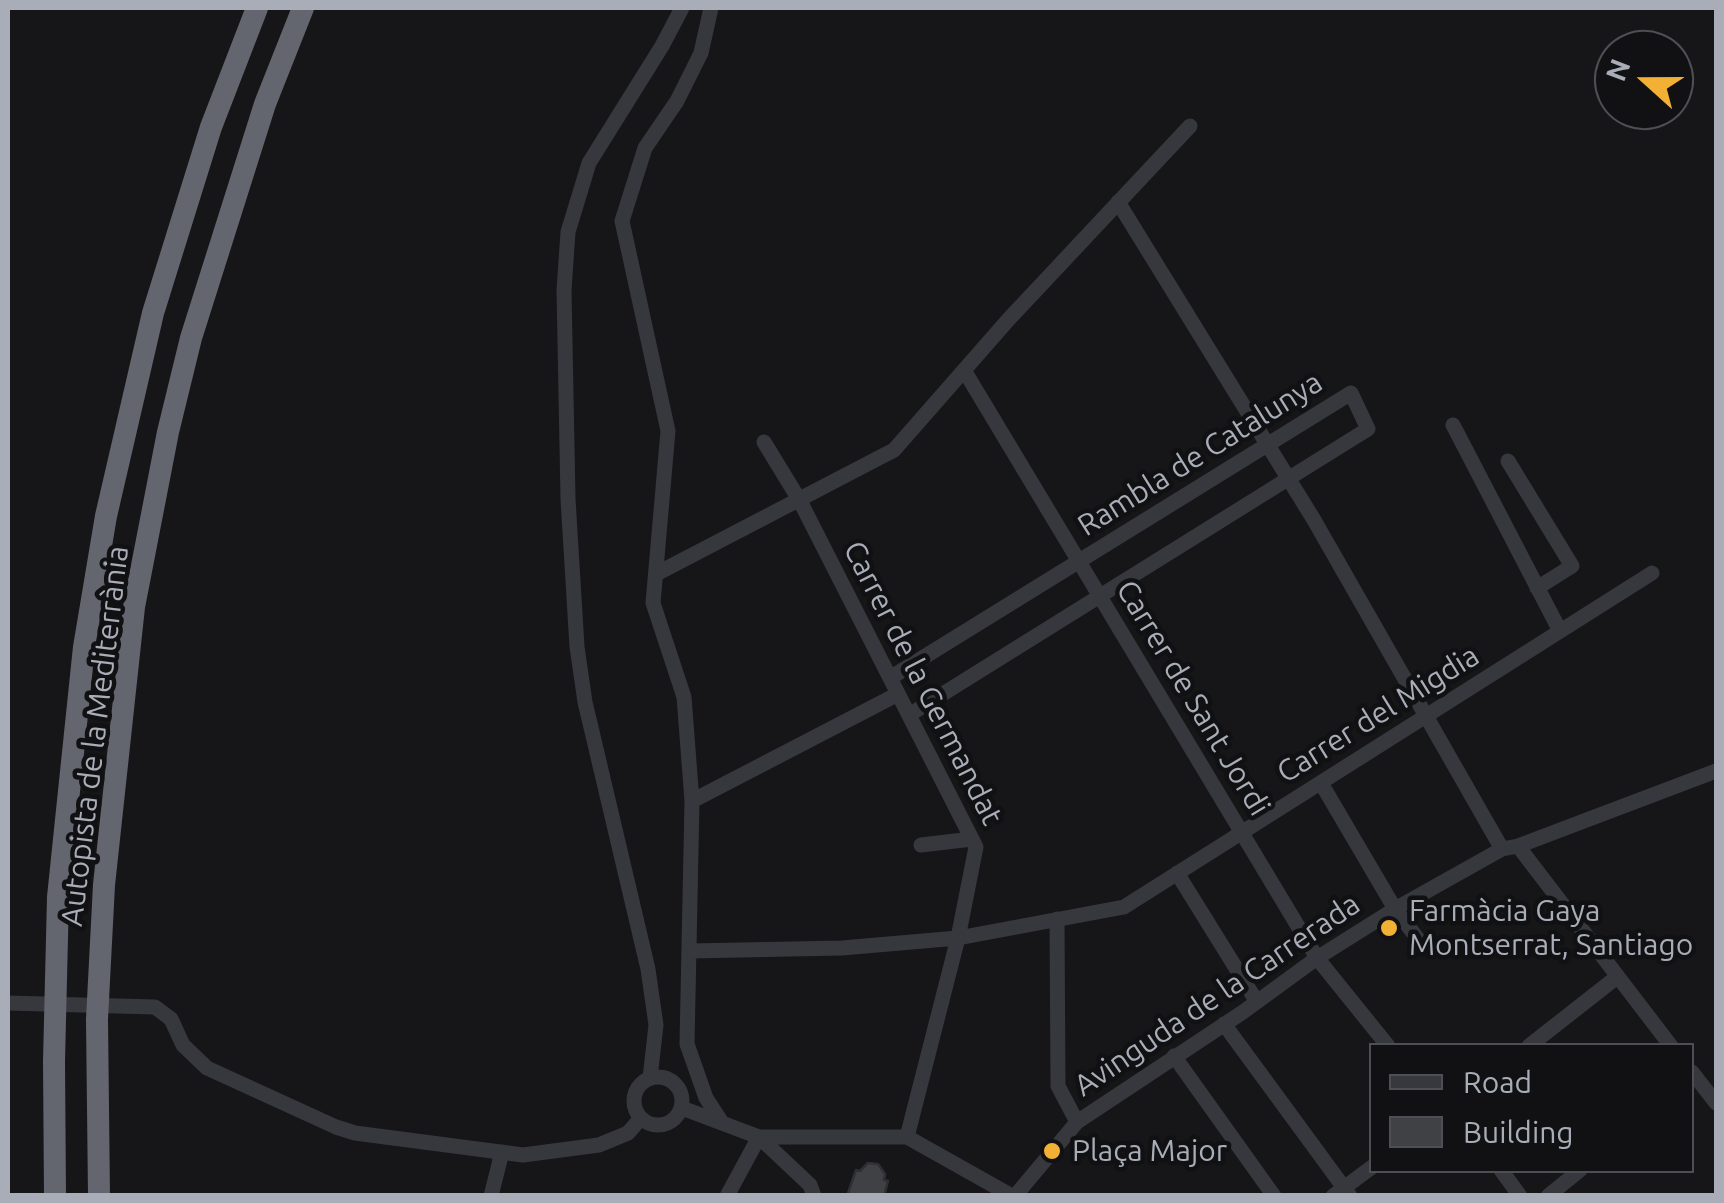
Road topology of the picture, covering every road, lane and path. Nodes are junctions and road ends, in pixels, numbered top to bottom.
1 (257, 8) edge
2 (303, 8) edge
3 (682, 8) edge
4 (711, 8) edge
5 (1190, 126) dead end
6 (1118, 202) junction
7 (964, 370) junction
8 (1453, 425) dead end
9 (764, 442) dead end
10 (1267, 445) junction
11 (1508, 462) dead end
12 (1288, 479) junction
13 (800, 501) junction
14 (1079, 561) junction
15 (1652, 573) dead end
16 (656, 574) junction
17 (1537, 588) junction
18 (1100, 596) junction
19 (1560, 631) junction
20 (890, 678) junction
21 (898, 694) junction
22 (909, 715) junction
23 (1426, 716) junction
24 (1716, 771) edge
25 (1320, 782) junction
26 (692, 800) junction
27 (1242, 832) junction
28 (972, 839) junction
29 (921, 845) dead end
30 (1510, 848) junction
31 (1177, 873) junction
32 (1395, 910) junction
33 (1057, 919) junction
34 (958, 938) junction
35 (1424, 947) dead end
36 (690, 951) junction
37 (1317, 958) junction
38 (1617, 977) junction
39 (1256, 1002) junction
40 (12, 1003) edge
41 (1224, 1024) junction
42 (1386, 1043) edge
43 (1533, 1043) edge
44 (1669, 1043) edge
45 (1174, 1056) junction
46 (694, 1065) junction
47 (650, 1078) junction
48 (1694, 1078) edge
49 (681, 1099) junction
50 (1716, 1103) edge
51 (641, 1118) junction
52 (721, 1121) junction
53 (1077, 1122) junction
54 (759, 1136) junction
55 (907, 1137) junction
56 (502, 1152) junction
57 (1369, 1169) edge
58 (1503, 1173) edge
59 (1576, 1173) edge
60 (1343, 1193) edge
61 (55, 1196) edge
62 (100, 1196) edge
63 (491, 1196) edge
64 (727, 1196) edge
65 (814, 1196) edge
66 (1014, 1196) edge
67 (1274, 1196) edge
68 (1520, 1196) edge
69 (1548, 1196) edge

1 - 61 highway, Autopista de la Mediterrània
2 - 62 highway, Autopista de la Mediterrània
3 - 47 street
4 - 16 street
5 - 6 street
6 - 7 street
6 - 10 street
7 - 13 street
7 - 14 street, Carrer de Sant Jordi
8 - 17 street
9 - 13 street, Carrer de la Germandat
10 - 12 street
10 - 12 street, Rambla de Catalunya
10 - 14 street, Rambla de Catalunya
11 - 17 street
12 - 18 street, Rambla de Catalunya
12 - 23 street
13 - 16 street
13 - 20 street, Carrer de la Germandat
14 - 18 street, Carrer de Sant Jordi
14 - 20 street, Rambla de Catalunya
15 - 19 street, Carrer del Migdia
16 - 26 street
17 - 19 street
18 - 22 street, Rambla de Catalunya
18 - 27 street, Carrer de Sant Jordi
19 - 23 street, Carrer del Migdia
20 - 21 street, Carrer de la Germandat
21 - 22 street, Carrer de la Germandat
21 - 26 street
22 - 28 street, Carrer de la Germandat
23 - 25 street, Carrer del Migdia
23 - 30 street
24 - 30 street, Avinguda de la Carrerada
25 - 27 street, Carrer del Migdia
25 - 32 street
26 - 36 street
27 - 31 street, Carrer del Migdia
27 - 37 street, Carrer de Sant Jordi
28 - 29 street
28 - 34 street, Carrer de la Germandat
30 - 32 street, Avinguda de la Carrerada
30 - 38 street
31 - 33 street, Carrer del Migdia
31 - 39 street
32 - 35 street
32 - 37 street, Avinguda de la Carrerada
33 - 34 street, Carrer del Migdia
33 - 53 street
34 - 36 street, Carrer del Migdia
34 - 55 street, Carrer de la Germandat
36 - 46 street
37 - 39 street, Avinguda de la Carrerada
37 - 42 street, Carrer de Sant Jordi
38 - 43 street
38 - 44 street
39 - 41 street, Avinguda de la Carrerada
40 - 56 street
41 - 45 street, Avinguda de la Carrerada
41 - 60 street
45 - 53 street, Avinguda de la Carrerada
45 - 67 street
46 - 49 street
46 - 52 street
47 - 49 street
47 - 51 street
48 - 50 street
49 - 51 street
49 - 52 street
51 - 56 street
52 - 54 street
53 - 66 street
54 - 55 street
54 - 64 street
54 - 65 street
55 - 66 street
56 - 63 street
57 - 60 street
58 - 68 street
59 - 69 street

